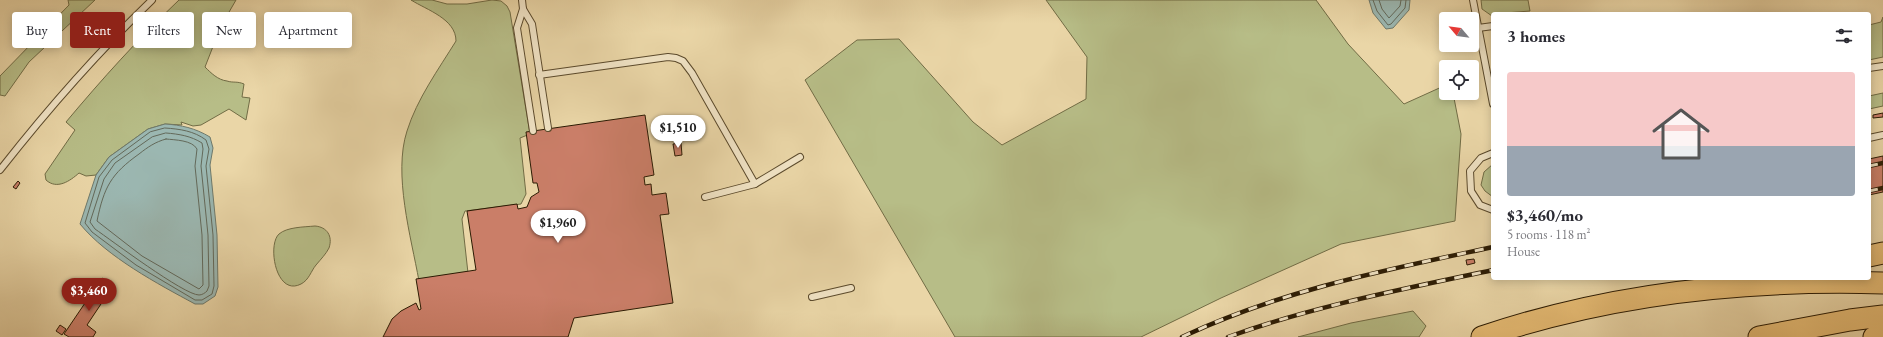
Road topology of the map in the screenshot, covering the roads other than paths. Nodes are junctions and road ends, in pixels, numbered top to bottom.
1 (152, 0) edge
2 (522, 0) edge
3 (1473, 0) edge
4 (523, 9) junction
5 (1475, 12) edge
6 (1491, 26) edge
7 (1479, 28) edge
8 (1479, 33) edge
9 (1883, 66) edge
10 (1871, 68) edge
11 (539, 75) junction
12 (1491, 94) edge
13 (548, 128) dead end
14 (534, 131) dead end
15 (1883, 135) edge
16 (1871, 138) edge
17 (1491, 154) edge
18 (800, 157) dead end
19 (0, 170) edge
20 (755, 184) junction
21 (705, 197) dead end
22 (1491, 209) edge
23 (1883, 253) edge
24 (1871, 256) edge
25 (1697, 280) edge
26 (1883, 283) edge
27 (851, 288) dead end
28 (812, 297) dead end
29 (1628, 299) junction
30 (1883, 316) edge
31 (1883, 333) edge
32 (1482, 337) edge
33 (1759, 337) edge
34 (1874, 337) edge

1 - 19 lane
2 - 4 lane
3 - 5 lane
4 - 11 lane
4 - 14 lane
6 - 7 lane
8 - 12 lane
9 - 10 lane
11 - 13 lane
11 - 20 lane
15 - 16 lane
17 - 22 lane
18 - 20 lane
20 - 21 lane
23 - 24 highway
25 - 29 highway
26 - 29 highway
27 - 28 lane
29 - 32 highway
30 - 33 highway
31 - 34 highway

